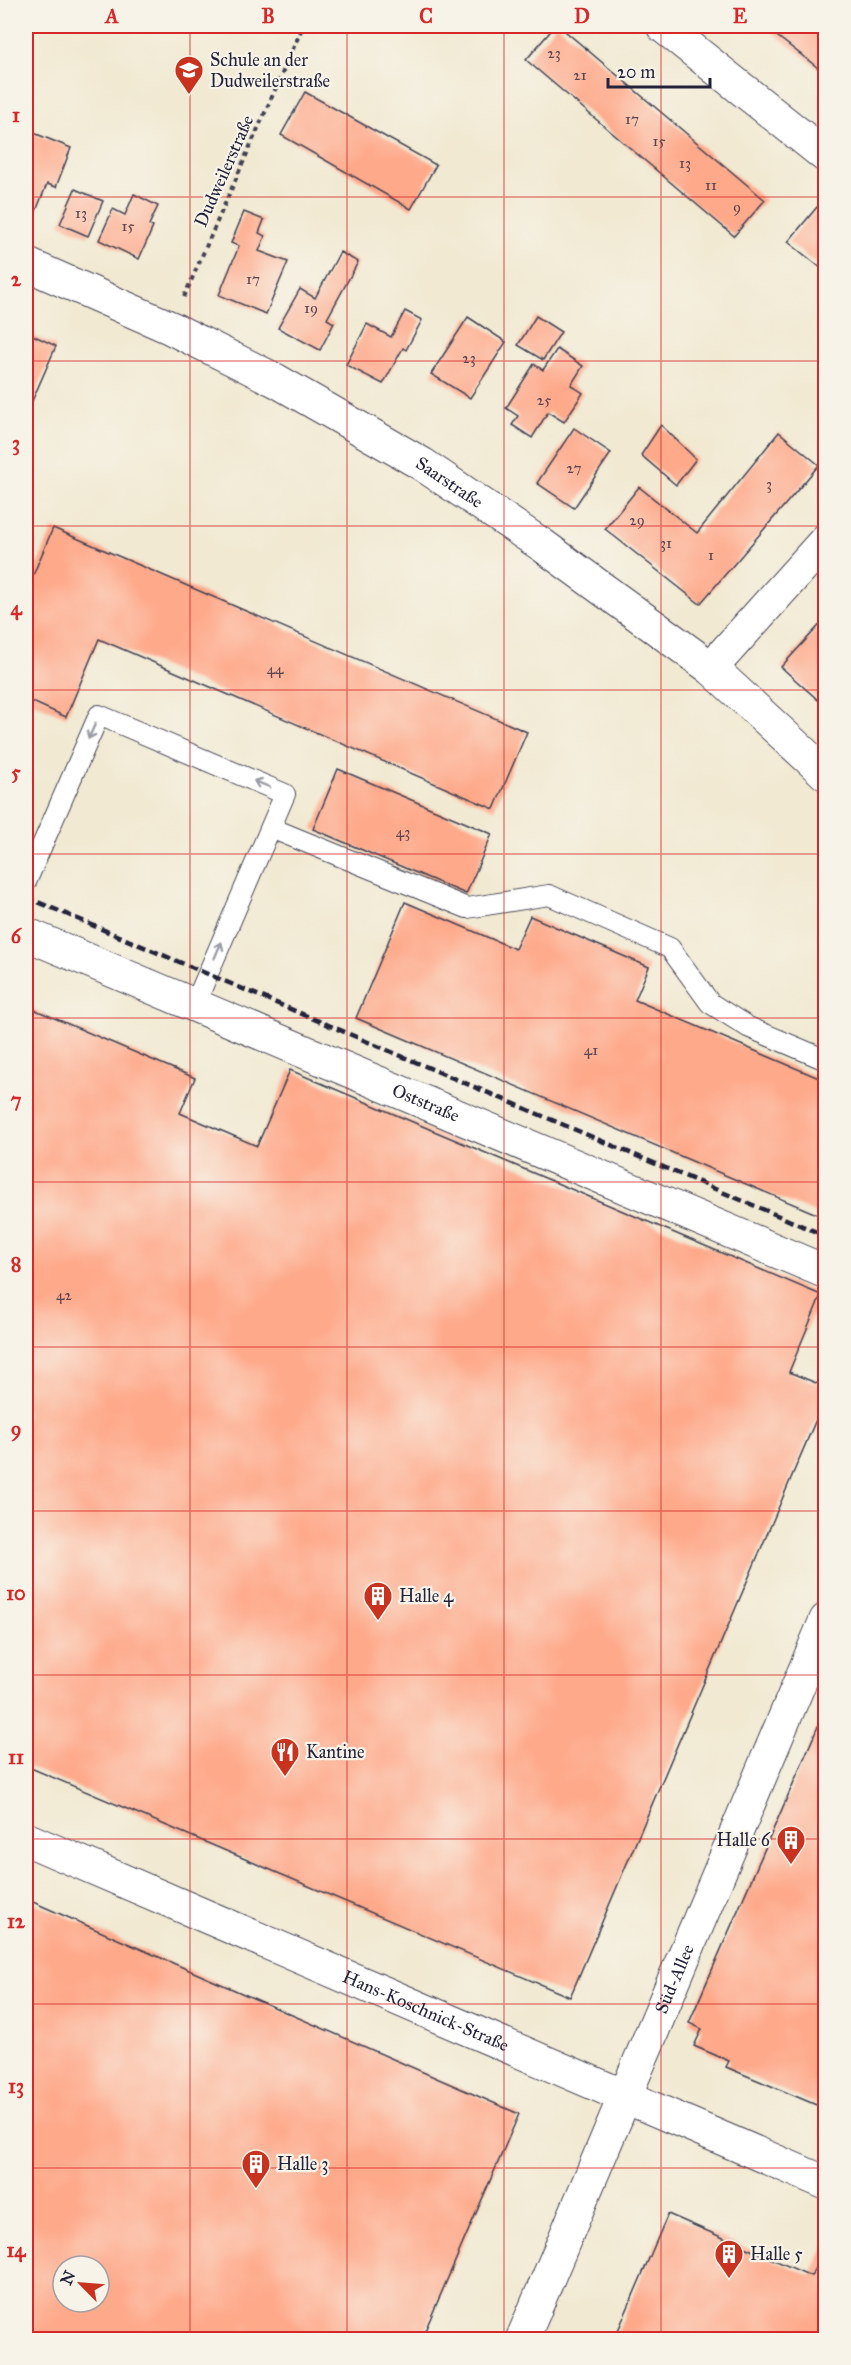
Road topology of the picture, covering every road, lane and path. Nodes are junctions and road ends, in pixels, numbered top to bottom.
1 (303, 26) edge
2 (663, 26) edge
3 (825, 156) edge
4 (26, 264) edge
5 (171, 328) junction
6 (825, 540) edge
7 (711, 668) junction
8 (825, 774) edge
9 (271, 828) junction
10 (26, 882) edge
11 (26, 934) edge
12 (195, 1004) junction
13 (825, 1060) edge
14 (825, 1272) edge
15 (825, 1620) edge
16 (26, 1839) edge
17 (624, 2096) junction
18 (825, 2183) edge
19 (522, 2340) edge

1 - 5 path, Dudweilerstraße
2 - 3 street
4 - 5 street, Saarstraße
5 - 7 street, Saarstraße
6 - 7 street
7 - 8 street, Saarstraße
9 -> 10 lane
12 -> 9 lane
9 - 13 lane
11 - 12 street, Oststraße
12 - 14 street, Oststraße
15 - 17 street, Süd-Allee
16 - 17 street, Hans-Koschnick-Straße
17 - 18 street, Hans-Koschnick-Straße
17 - 19 street, Süd-Allee

